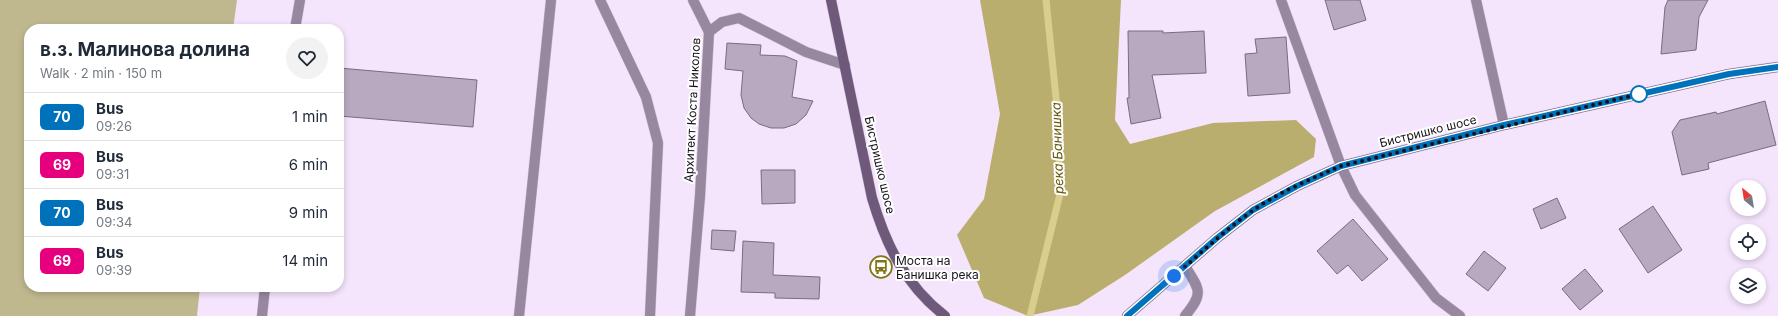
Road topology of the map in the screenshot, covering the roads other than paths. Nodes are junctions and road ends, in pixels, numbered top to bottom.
1 (300, 0) edge
2 (551, 0) edge
3 (600, 0) edge
4 (693, 0) edge
5 (831, 0) edge
6 (1281, 0) edge
7 (1476, 0) edge
8 (297, 24) edge
9 (709, 32) junction
10 (845, 65) junction
11 (1778, 67) edge
12 (1504, 125) junction
13 (1341, 166) junction
14 (1185, 266) junction
15 (264, 292) edge
16 (262, 316) edge
17 (519, 316) edge
18 (650, 316) edge
19 (690, 316) edge
20 (945, 316) edge
21 (1127, 316) edge
22 (1185, 316) edge
23 (1460, 316) edge

1 - 8 street
2 - 17 street
3 - 18 street
4 - 9 street
5 - 10 street, Бистришко шосе
6 - 13 street
7 - 12 street
9 - 10 street, Архитект Коста Николов
9 - 19 street, Архитект Коста Николов
10 - 20 street, Бистришко шосе
11 - 12 street, Бистришко шосе
12 - 13 street, Бистришко шосе
13 - 14 street, Бистришко шосе
13 - 23 street
14 - 21 street, Бистришко шосе
14 - 22 street
15 - 16 street

